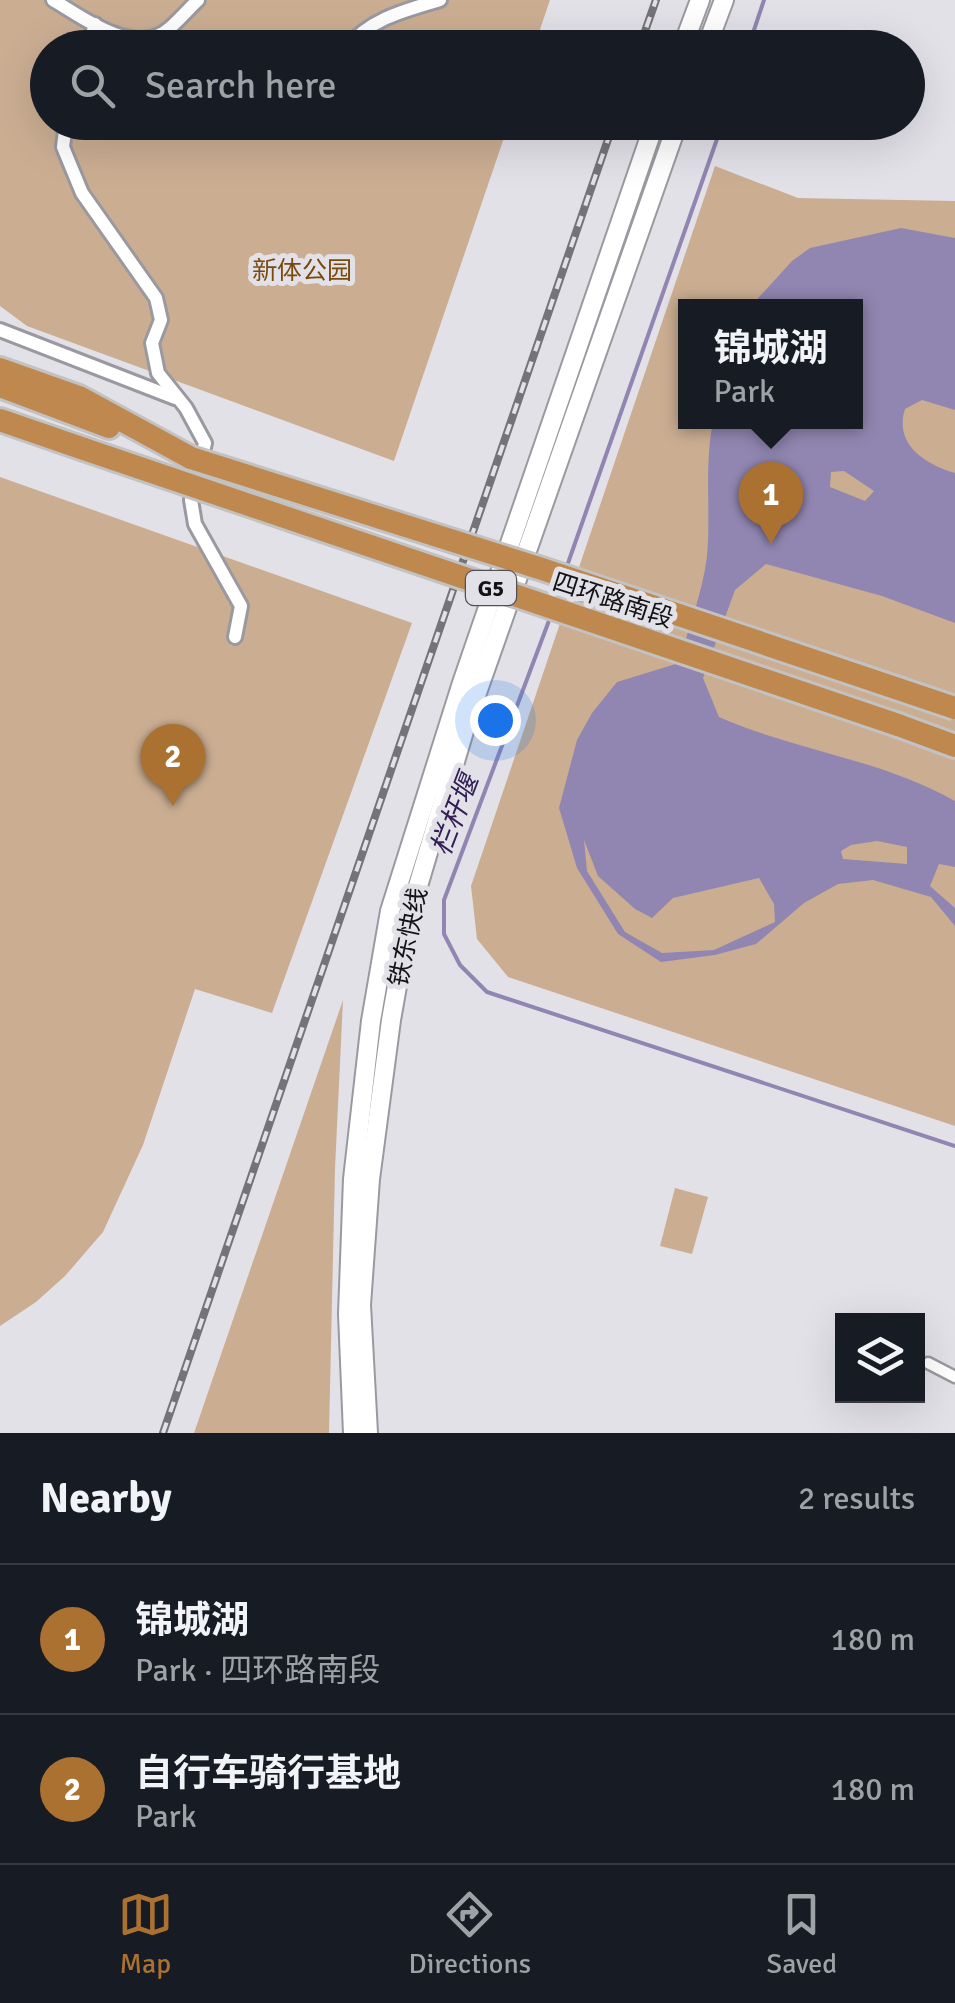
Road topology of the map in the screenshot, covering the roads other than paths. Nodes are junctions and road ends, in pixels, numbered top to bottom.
1 (53, 0) edge
2 (198, 0) edge
3 (440, 0) edge
4 (700, 0) edge
5 (724, 0) edge
6 (95, 24) junction
7 (93, 30) edge
8 (110, 30) edge
9 (165, 30) edge
10 (360, 30) edge
11 (689, 30) edge
12 (713, 30) edge
13 (64, 140) edge
14 (649, 140) edge
15 (672, 140) edge
16 (0, 330) edge
17 (0, 369) edge
18 (0, 386) edge
19 (179, 400) junction
20 (0, 423) edge
21 (192, 458) junction
22 (235, 637) dead end
23 (955, 708) edge
24 (955, 745) edge
25 (928, 1363) dead end
26 (955, 1377) edge
27 (352, 1433) edge
28 (368, 1433) edge

1 - 6 street
2 - 9 street
3 - 10 street
4 - 11 main road
5 - 12 main road
6 - 7 street
6 - 8 street
13 - 19 street
14 - 27 main road, 铁东快线
15 - 28 main road, 铁东快线
16 - 19 street
17 - 21 highway, G5
18 - 21 highway, 四环路南段
19 - 22 street
20 - 24 highway, 四环路南段 / G5, bridge
21 - 23 highway, 四环路南段 / G5, bridge
25 - 26 street

